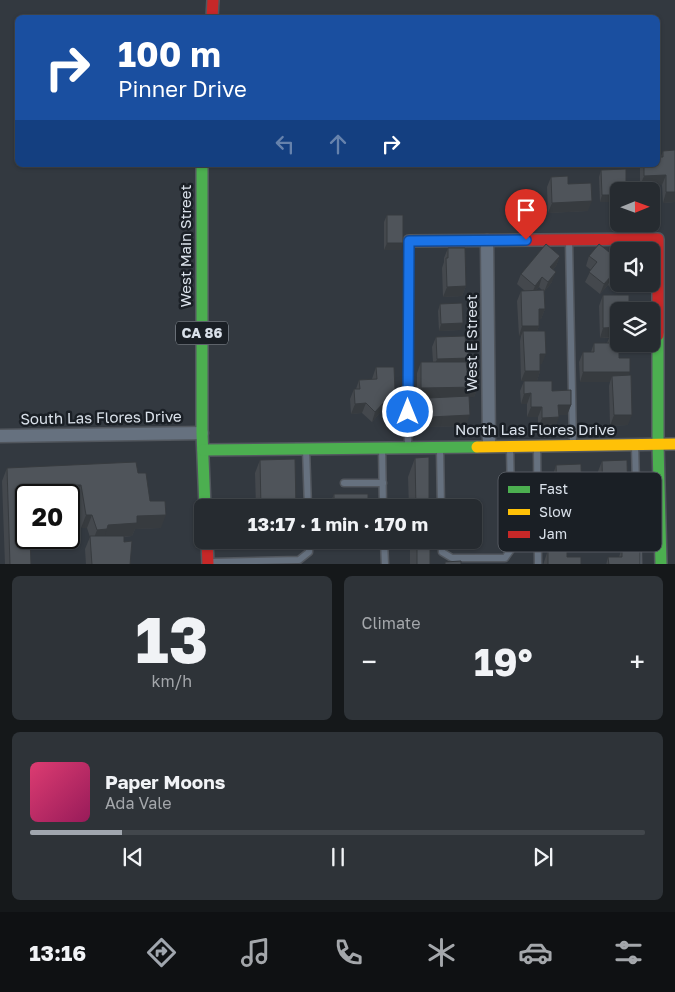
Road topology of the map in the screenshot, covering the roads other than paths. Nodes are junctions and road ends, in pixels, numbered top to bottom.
1 (202, 167) edge
2 (487, 240) junction
3 (569, 240) junction
4 (409, 241) joint
5 (202, 433) junction
6 (0, 436) edge
7 (634, 444) junction
8 (658, 444) junction
9 (675, 444) edge
10 (510, 445) junction
11 (537, 445) junction
12 (573, 445) junction
13 (440, 446) junction
14 (489, 446) junction
15 (382, 447) junction
16 (306, 448) junction
17 (408, 448) junction
18 (203, 450) junction
19 (511, 472) edge
20 (537, 472) edge
21 (635, 472) edge
22 (659, 472) edge
23 (344, 483) dead end
24 (383, 483) junction
25 (205, 499) edge
26 (308, 499) edge
27 (383, 499) edge
28 (441, 499) edge
29 (207, 549) edge
30 (309, 549) edge
31 (384, 549) edge
32 (442, 549) edge
33 (509, 552) edge
34 (208, 563) edge
35 (385, 564) edge

1 - 5 main road, West Main Street / CA 86
2 - 3 main road
2 - 4 main road
2 - 14 street, West E Street
3 - 8 main road
3 - 12 lane
4 - 17 lane
5 - 6 street, South Las Flores Drive
5 - 18 main road, West Main Street / CA 86
7 - 8 main road, North Las Flores Drive
7 - 12 main road, North Las Flores Drive
7 - 21 lane
8 - 9 main road, North Las Flores Drive
8 - 22 main road
10 - 11 main road, North Las Flores Drive
10 - 14 main road, North Las Flores Drive
10 - 19 lane
11 - 12 main road, North Las Flores Drive
11 - 20 lane
13 - 14 main road, North Las Flores Drive
13 - 17 main road, North Las Flores Drive
13 - 28 lane
15 - 16 main road, North Las Flores Drive
15 - 17 main road, North Las Flores Drive
15 - 24 lane
16 - 18 main road, North Las Flores Drive
16 - 26 lane
18 - 25 main road, West Main Street / CA 86
23 - 24 lane
24 - 27 lane
29 - 34 main road
30 - 34 lane
31 - 35 lane
32 - 33 lane

